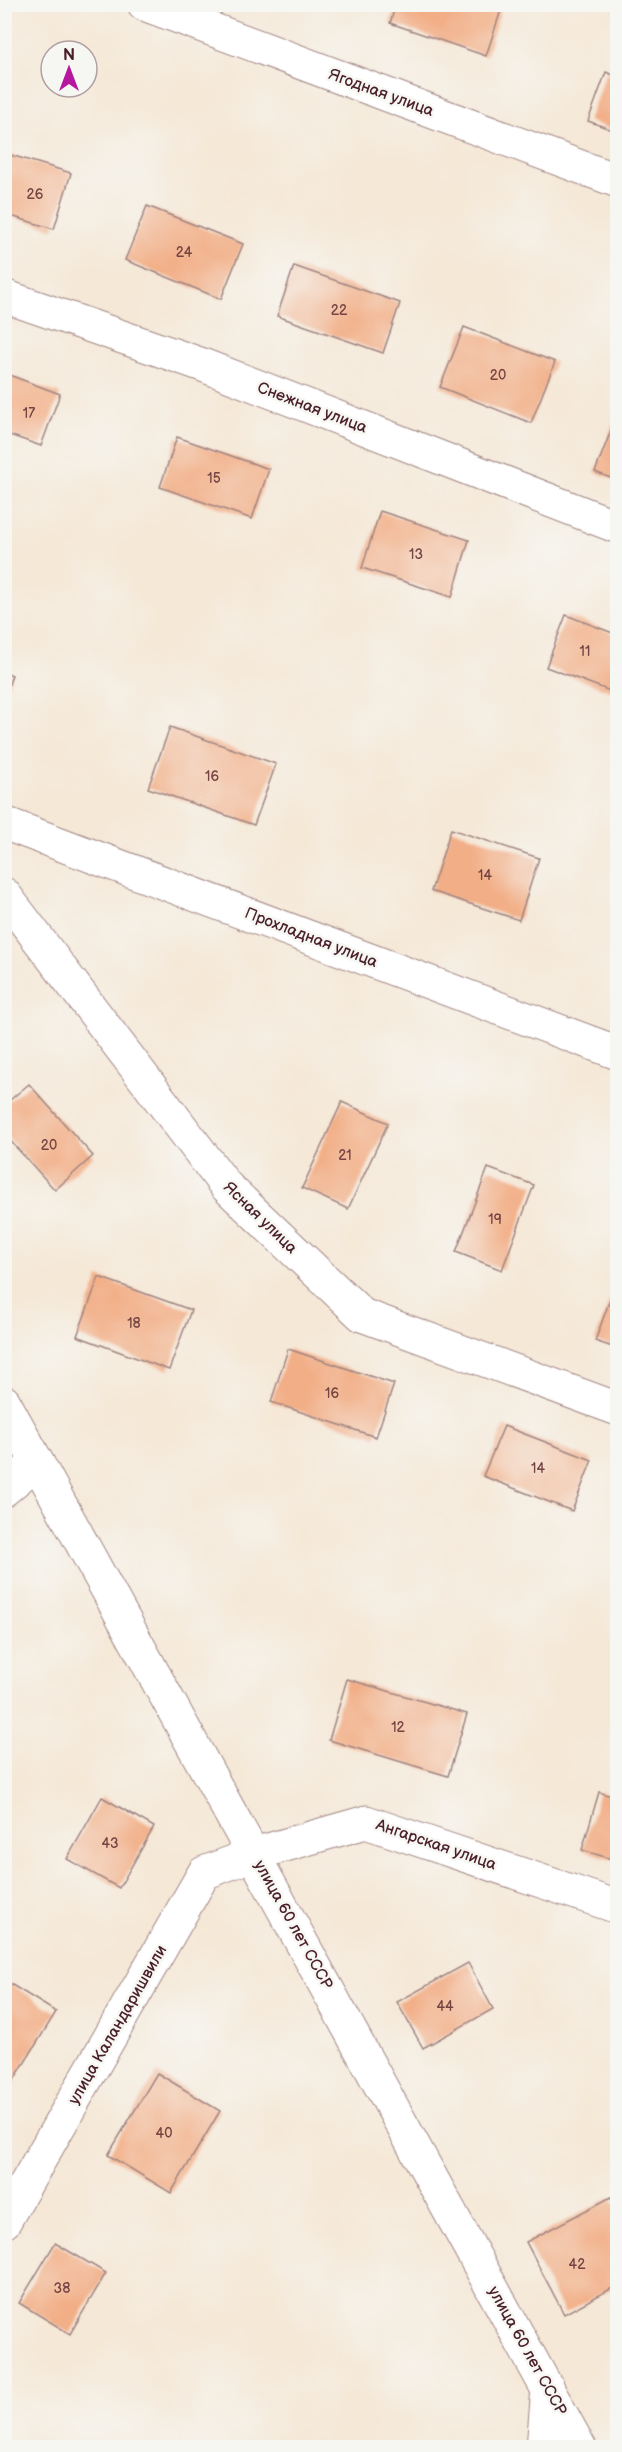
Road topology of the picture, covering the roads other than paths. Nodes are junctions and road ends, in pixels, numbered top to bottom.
1 (144, 4) edge
2 (618, 181) edge
3 (4, 296) edge
4 (618, 527) edge
5 (4, 823) edge
6 (4, 894) edge
7 (618, 1053) edge
8 (4, 1402) edge
9 (618, 1409) edge
10 (38, 1462) junction
11 (4, 1490) edge
12 (254, 1854) junction
13 (618, 1907) edge
14 (4, 2222) edge
15 (548, 2388) junction
16 (543, 2448) edge
17 (580, 2448) edge

1 - 2 street, Ягодная улица
3 - 4 street, Снежная улица
5 - 7 street, Прохладная улица
6 - 9 street, Ясная улица
8 - 10 street, улица 60 лет СССР
10 - 11 street
10 - 12 street, улица 60 лет СССР
12 - 13 street, Ангарская улица
12 - 14 street, улица Каландаришвили
12 - 15 street, улица 60 лет СССР
15 - 16 street
15 - 17 street, улица 60 лет СССР

